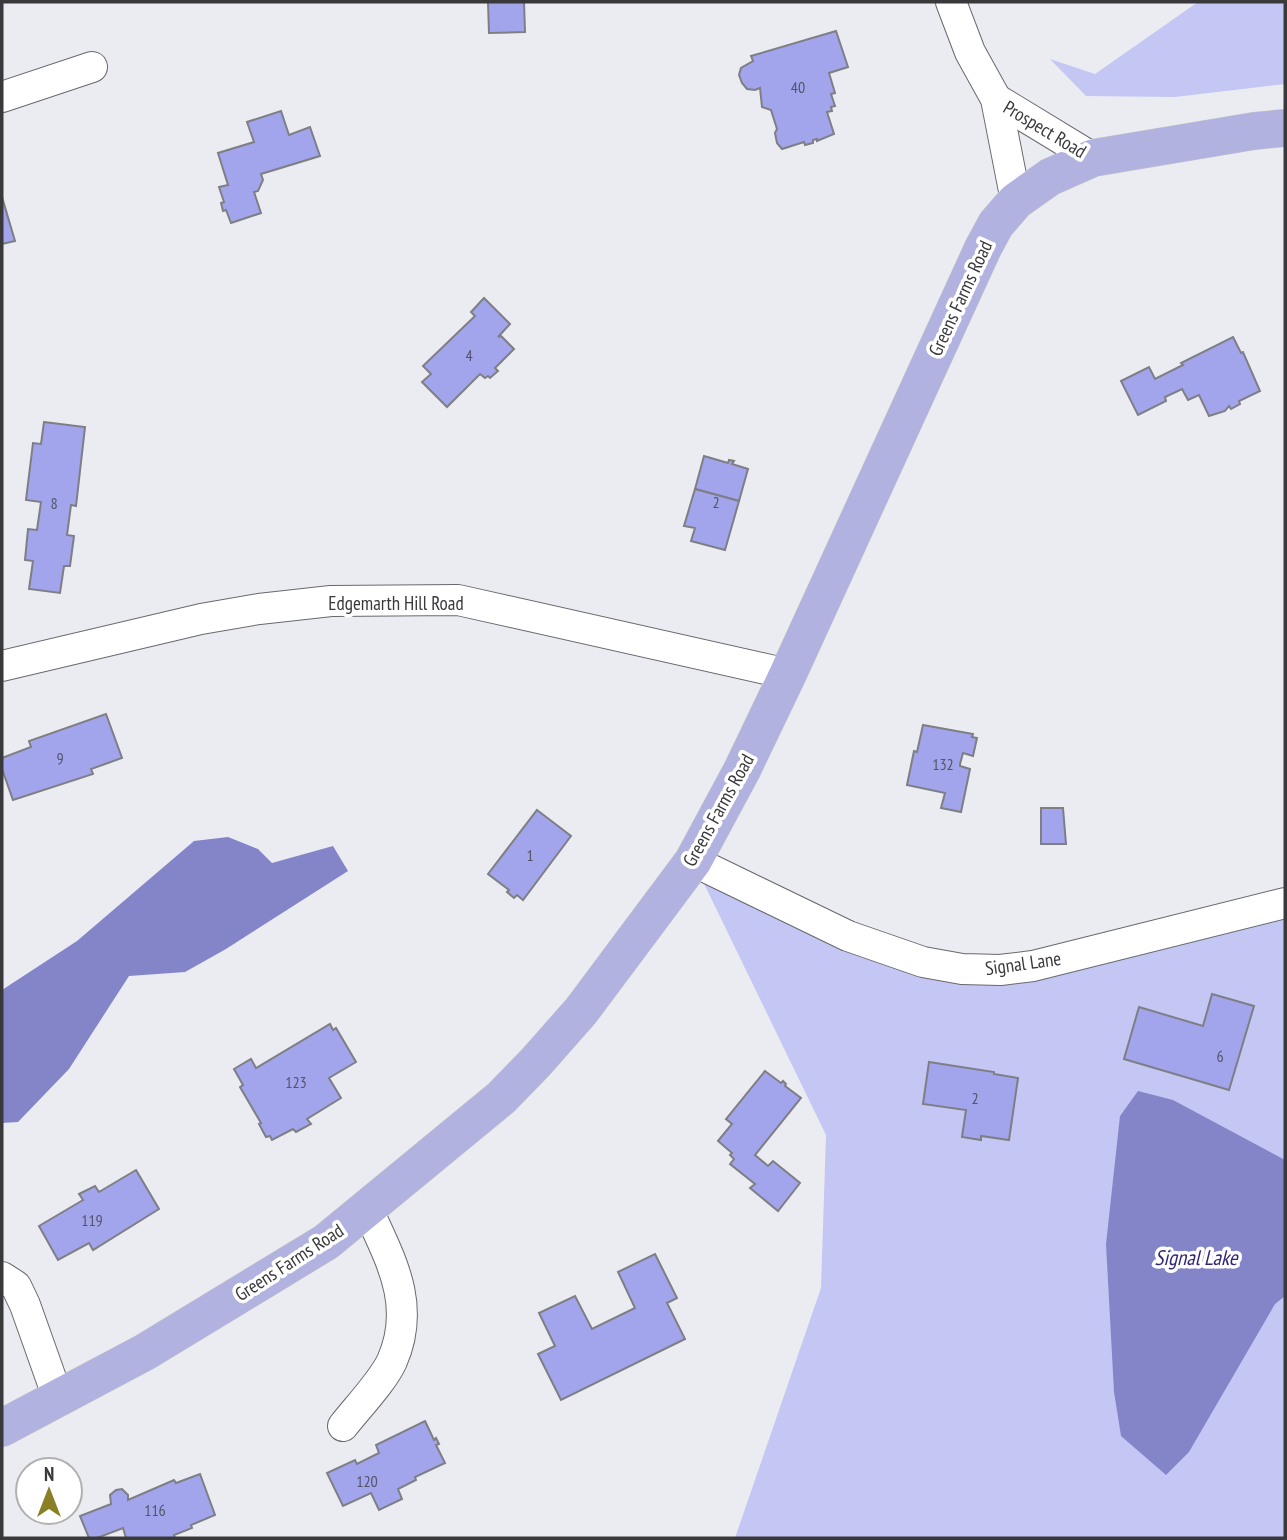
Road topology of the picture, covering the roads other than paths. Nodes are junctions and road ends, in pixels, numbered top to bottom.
1 (951, 2) edge
2 (92, 67) dead end
3 (2, 97) edge
4 (996, 99) junction
5 (1285, 128) edge
6 (1093, 158) junction
7 (1016, 201) junction
8 (2, 666) edge
9 (789, 674) junction
10 (693, 861) junction
11 (1285, 903) edge
12 (367, 1208) junction
13 (2, 1277) edge
14 (58, 1398) junction
15 (343, 1426) dead end
16 (2, 1428) edge

1 - 4 street, Prospect Road
2 - 3 street
4 - 6 street, Prospect Road
4 - 7 street, Prospect Road
5 - 6 main road, Greens Farms Road
6 - 7 main road, Greens Farms Road
7 - 9 main road, Greens Farms Road
8 - 9 street, Edgemarth Hill Road
9 - 10 main road, Greens Farms Road
10 - 11 street, Signal Lane
10 - 12 main road, Greens Farms Road
12 - 14 main road, Greens Farms Road
12 - 15 street
13 - 14 street
14 - 16 main road, Greens Farms Road

